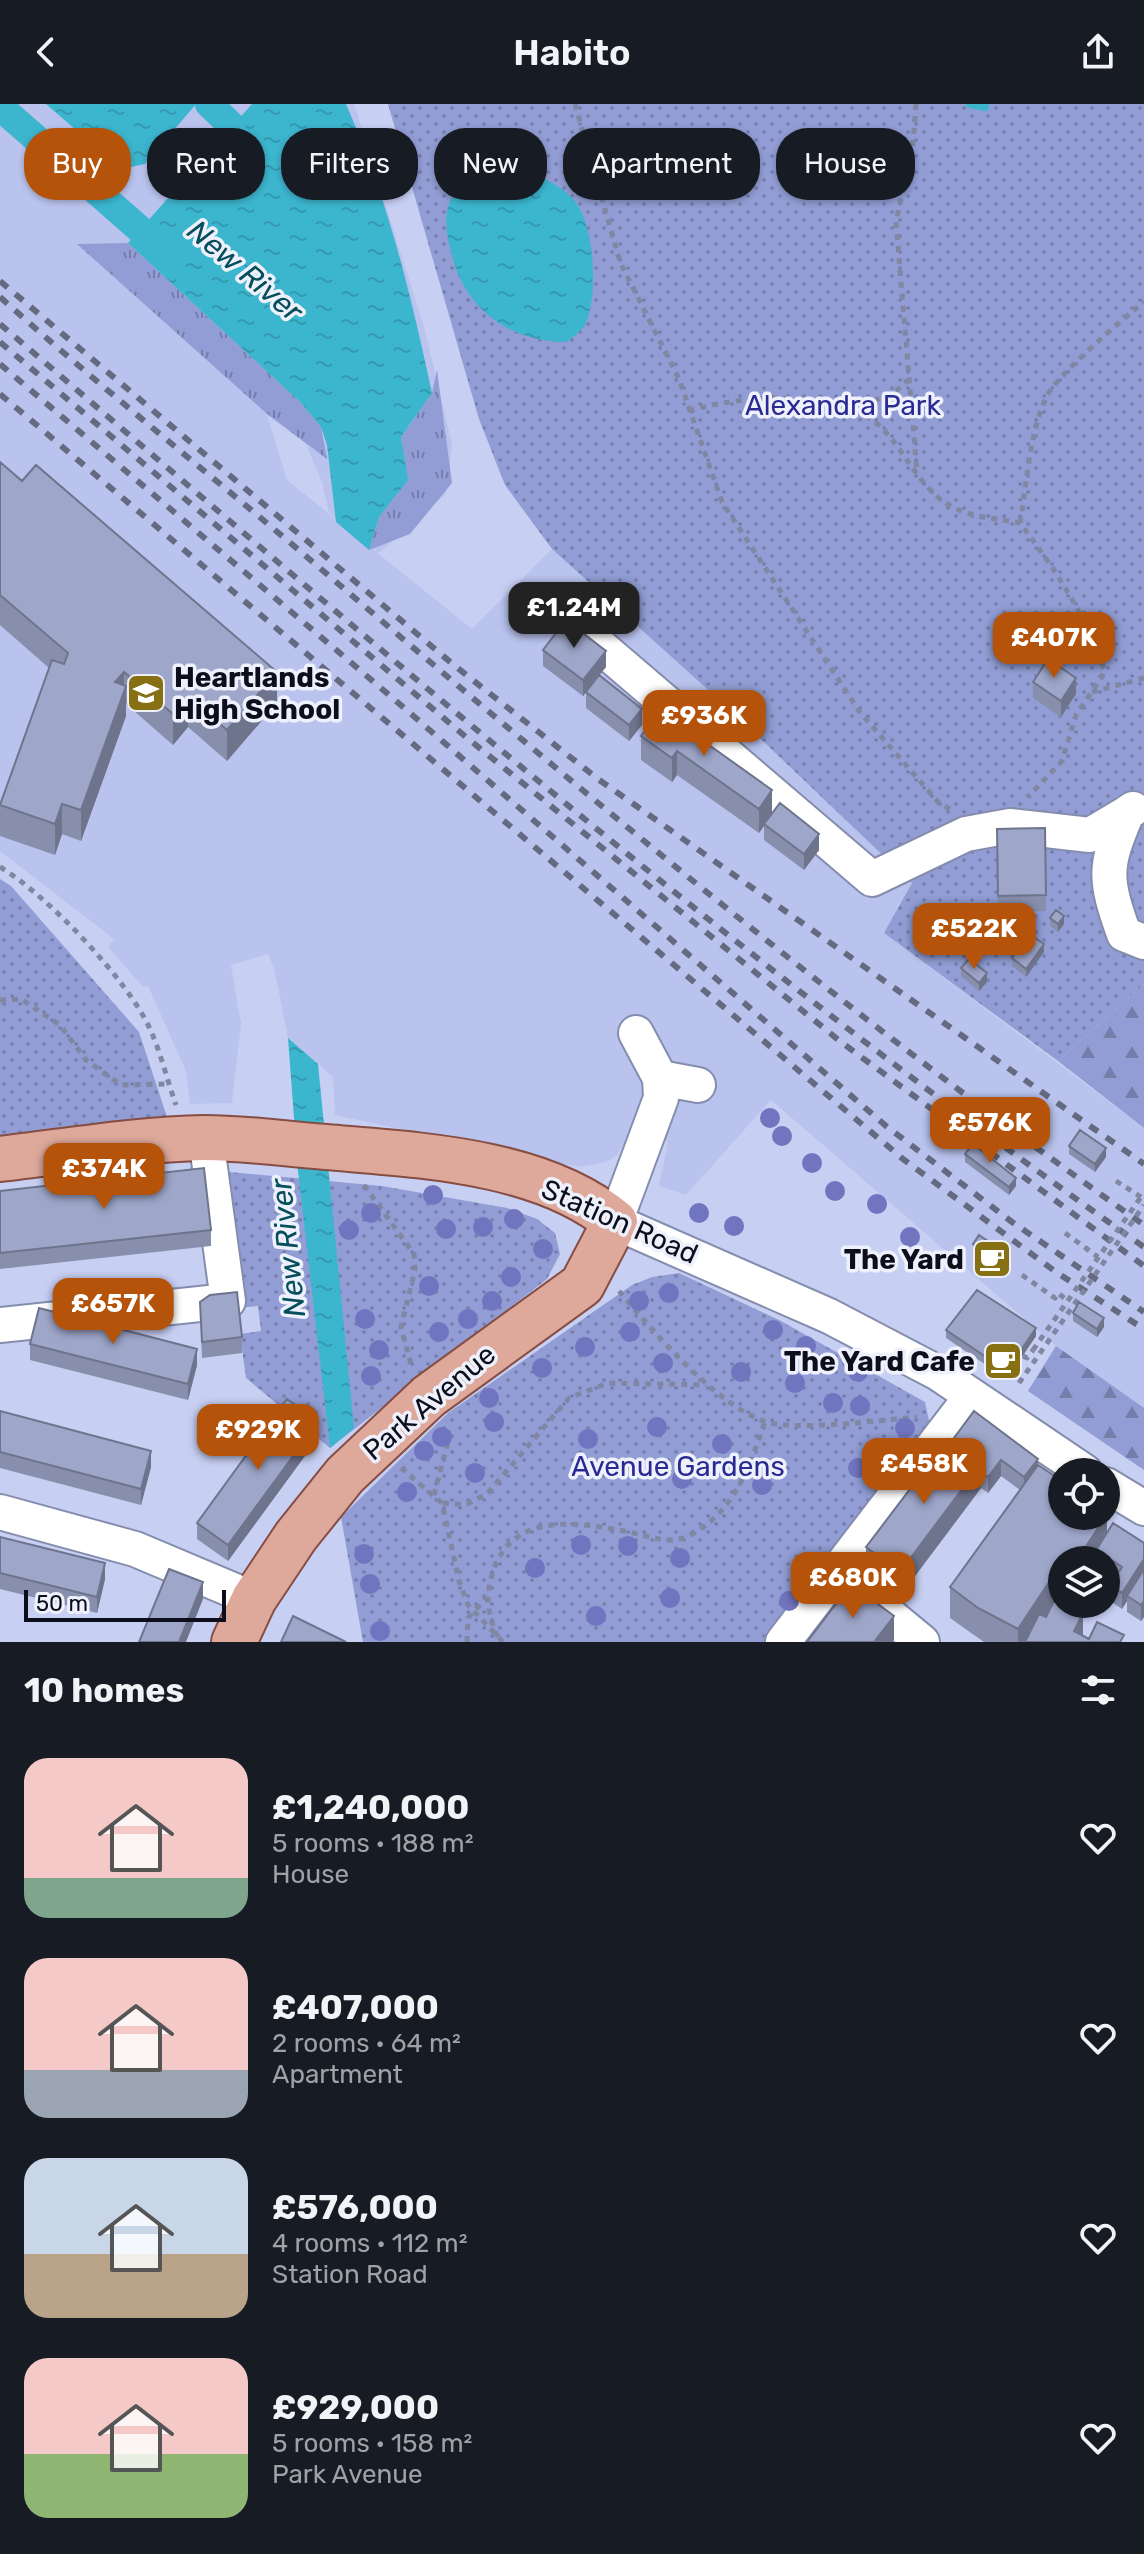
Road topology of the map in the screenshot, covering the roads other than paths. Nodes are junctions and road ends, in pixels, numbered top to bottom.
1 (567, 618) edge
2 (1136, 807) edge
3 (1144, 942) edge
4 (636, 1033) dead end
5 (660, 1078) junction
6 (698, 1085) dead end
7 (193, 1128) junction
8 (0, 1159) edge
9 (615, 1222) junction
10 (0, 1325) edge
11 (971, 1397) junction
12 (1064, 1458) edge
13 (1120, 1493) edge
14 (1144, 1508) edge
15 (0, 1512) edge
16 (837, 1572) junction
17 (254, 1599) junction
18 (234, 1642) edge
19 (783, 1642) edge
20 (922, 1642) edge

1 - 2 street
2 - 3 street
4 - 5 street
5 - 6 street
5 - 9 street
7 - 8 main road, Station Road
7 - 9 main road, Station Road
7 - 10 street
9 - 11 street, Station Road
9 - 17 main road, Park Avenue
11 - 12 street, Station Road
11 - 16 street
13 - 14 street
15 - 17 street
16 - 19 street
16 - 20 street
17 - 18 main road, Park Avenue

